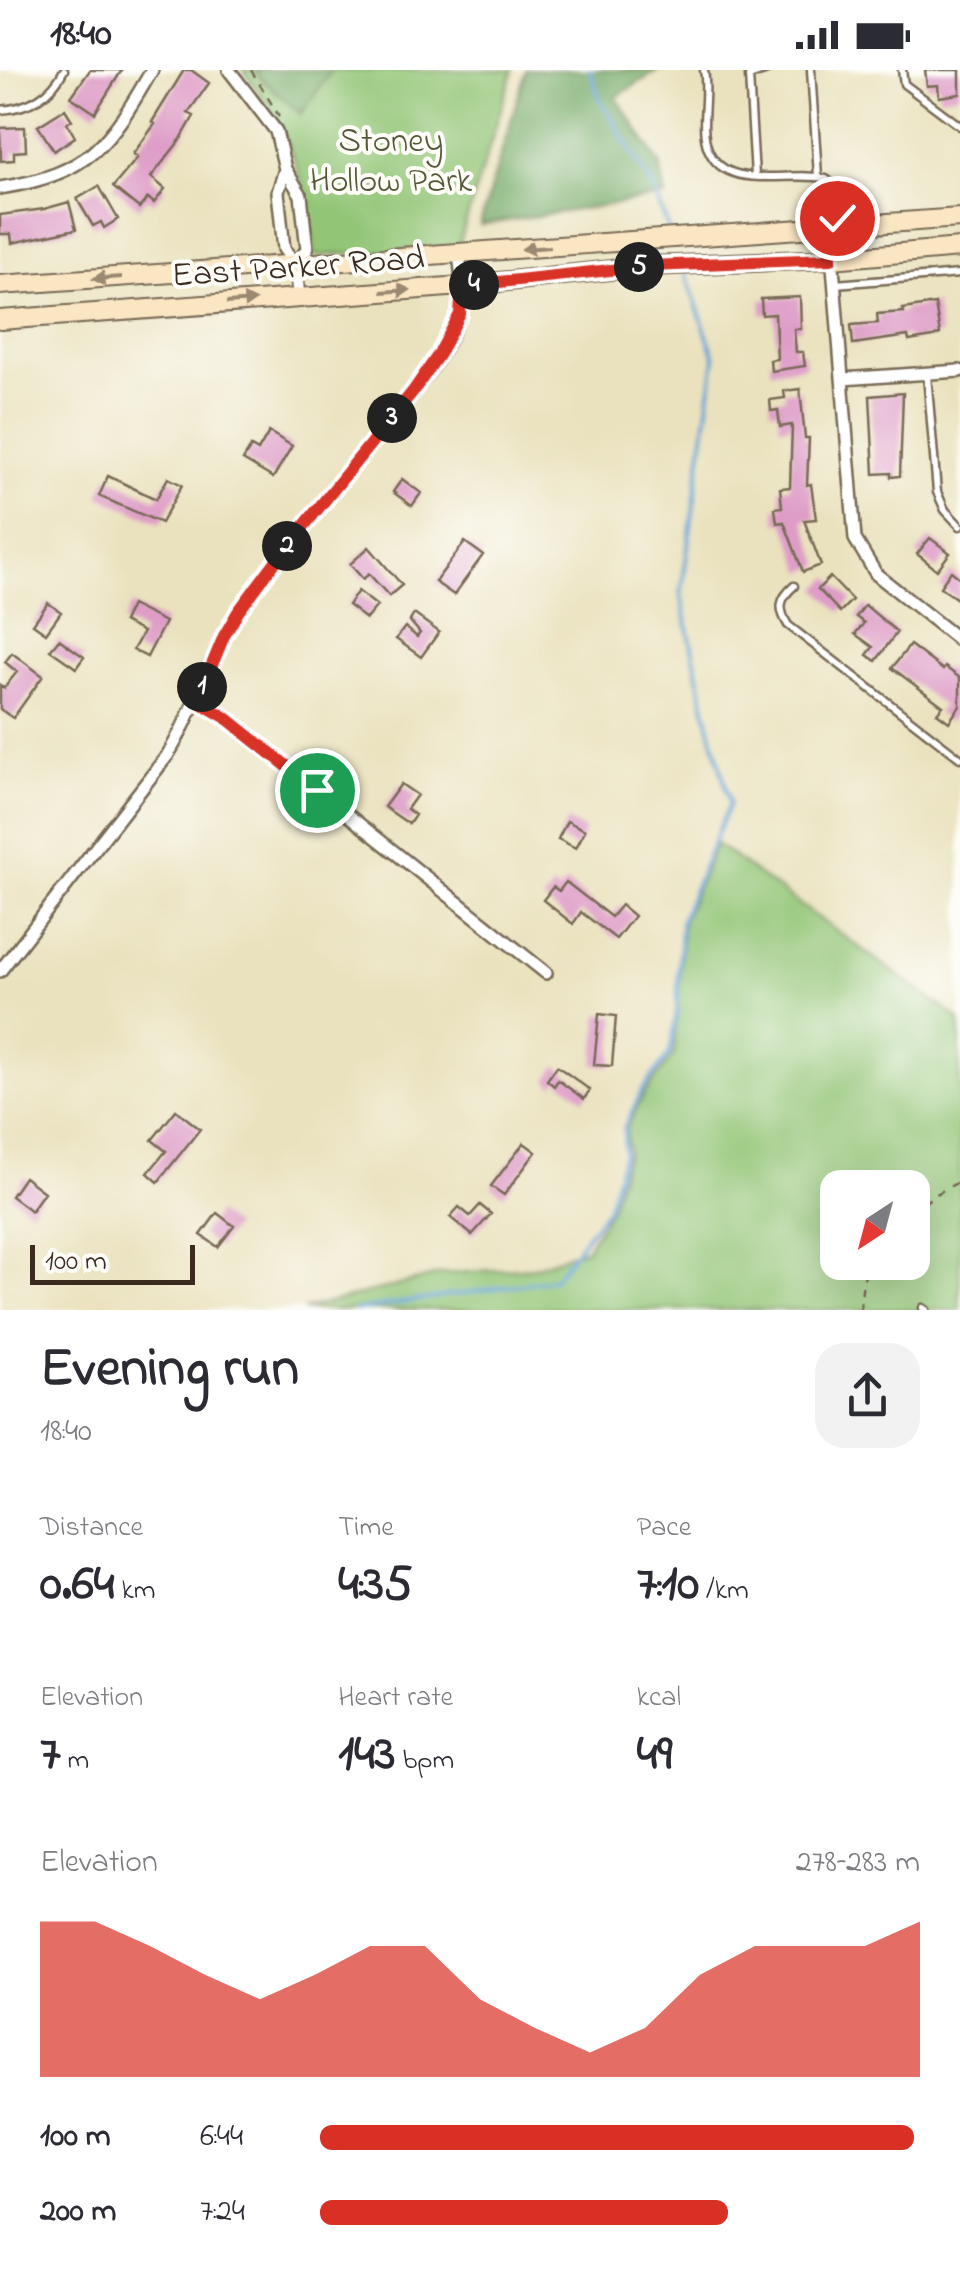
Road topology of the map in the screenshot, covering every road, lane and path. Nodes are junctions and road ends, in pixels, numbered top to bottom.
1 (64, 70) edge
2 (152, 70) edge
3 (229, 70) edge
4 (252, 70) edge
5 (704, 70) edge
6 (767, 70) edge
7 (811, 70) edge
8 (902, 70) edge
9 (0, 110) edge
10 (283, 121) dead end
11 (960, 126) edge
12 (285, 169) junction
13 (818, 176) junction
14 (756, 177) junction
15 (0, 188) edge
16 (960, 218) edge
17 (830, 228) junction
18 (960, 248) edge
19 (460, 254) junction
20 (831, 259) junction
21 (296, 265) junction
22 (960, 274) edge
23 (834, 284) junction
24 (0, 285) edge
25 (462, 286) junction
26 (299, 298) junction
27 (0, 320) edge
28 (960, 371) edge
29 (927, 373) junction
30 (842, 380) junction
31 (960, 526) edge
32 (794, 586) dead end
33 (960, 640) edge
34 (197, 701) junction
35 (960, 758) edge
36 (0, 972) edge
37 (546, 973) dead end
38 (960, 1182) edge
39 (930, 1198) edge
40 (863, 1280) edge
41 (860, 1310) edge

1 - 9 lane
2 - 15 street
3 - 12 street
4 - 10 path
5 - 14 lane
6 - 14 lane
7 - 13 lane
8 - 11 lane
12 - 21 street
12 - 21 street
13 - 14 lane
13 - 17 lane
16 - 17 main road, East Parker Road
17 -> 19 main road, East Parker Road
17 - 20 street
18 - 20 main road, East Parker Road
19 - 21 main road, East Parker Road
19 - 25 street
20 - 23 street
20 - 25 main road, East Parker Road
21 -> 24 main road, East Parker Road
21 - 26 street
22 - 23 lane
23 - 30 street
26 -> 25 main road, East Parker Road
25 - 34 street
27 -> 26 main road, East Parker Road
28 - 29 street
29 - 30 street
29 - 31 lane
30 - 33 street
32 - 35 lane
34 - 36 street
34 - 37 street
38 - 39 path
40 - 41 path

